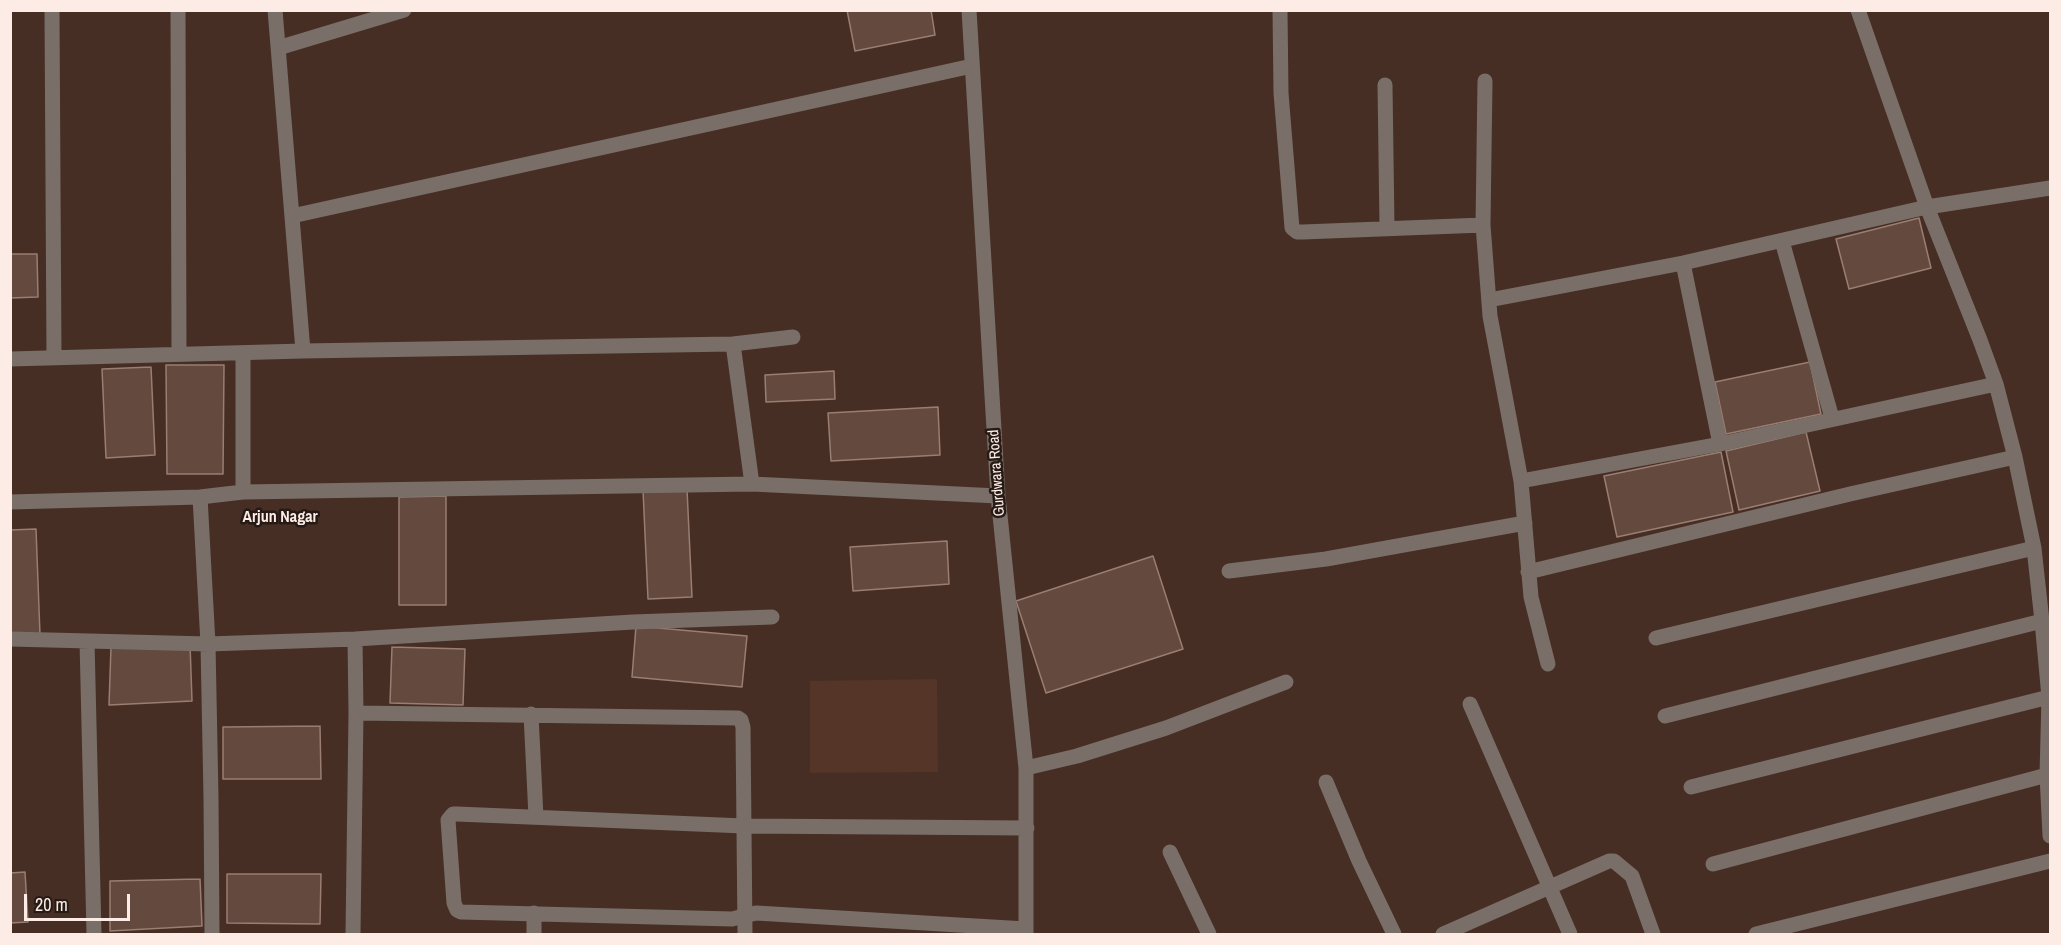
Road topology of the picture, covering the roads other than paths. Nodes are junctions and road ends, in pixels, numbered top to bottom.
1 (52, 10) edge
2 (178, 10) edge
3 (275, 10) edge
4 (404, 10) edge
5 (969, 10) edge
6 (1280, 10) edge
7 (1858, 10) edge
8 (278, 48) junction
9 (972, 66) junction
10 (1485, 81) dead end
11 (1384, 85) dead end
12 (2050, 188) edge
13 (1927, 207) junction
14 (292, 216) junction
15 (1483, 225) junction
16 (1387, 227) junction
17 (1782, 241) junction
18 (1683, 262) junction
19 (1489, 300) junction
20 (793, 337) dead end
21 (734, 344) junction
22 (303, 351) junction
23 (243, 353) junction
24 (179, 354) junction
25 (54, 357) junction
26 (10, 359) edge
27 (1996, 384) junction
28 (1832, 418) junction
29 (1720, 444) junction
30 (2015, 457) junction
31 (1521, 481) junction
32 (752, 484) junction
33 (243, 492) junction
34 (201, 496) junction
35 (998, 496) junction
36 (10, 502) edge
37 (1525, 523) junction
38 (2034, 548) junction
39 (1229, 571) dead end
40 (1528, 572) junction
41 (772, 617) dead end
42 (2042, 621) junction
43 (1656, 638) dead end
44 (10, 639) edge
45 (355, 639) junction
46 (87, 641) junction
47 (208, 644) junction
48 (1548, 664) dead end
49 (1286, 682) dead end
50 (2049, 697) junction
51 (1470, 704) dead end
52 (356, 712) junction
53 (531, 714) junction
54 (1665, 716) dead end
55 (2049, 737) edge
56 (1026, 768) junction
57 (2047, 776) junction
58 (1326, 782) dead end
59 (1691, 787) dead end
60 (536, 817) junction
61 (744, 826) junction
62 (1027, 828) junction
63 (2050, 836) edge
64 (1170, 852) dead end
65 (2050, 861) edge
66 (1713, 864) dead end
67 (1550, 888) junction
68 (534, 913) junction
69 (745, 915) junction
70 (1026, 932) edge
71 (94, 934) edge
72 (212, 934) edge
73 (353, 934) edge
74 (534, 934) edge
75 (745, 934) edge
76 (1209, 934) edge
77 (1394, 934) edge
78 (1443, 934) edge
79 (1570, 934) edge
80 (1653, 934) edge
81 (1756, 934) edge

1 - 25 street
2 - 24 street
3 - 8 street
4 - 8 street
5 - 9 street, Gurdwara Road
6 - 16 street
7 - 13 street
8 - 14 street
9 - 14 street
9 - 35 street, Gurdwara Road
10 - 15 street
11 - 16 street
12 - 13 street
13 - 17 street
13 - 27 street
14 - 22 street
15 - 16 street
15 - 19 street
17 - 18 street
17 - 28 street
18 - 19 street
18 - 29 street
19 - 31 street
20 - 21 street
21 - 22 street
21 - 32 street
22 - 23 street
23 - 24 street
23 - 33 street
24 - 25 street
25 - 26 street
27 - 28 street
27 - 30 street
28 - 29 street
29 - 31 street
30 - 38 street
30 - 40 street
31 - 37 street
32 - 33 street
32 - 35 street
33 - 34 street
34 - 36 street
34 - 47 street
35 - 56 street, Gurdwara Road
37 - 39 street
37 - 40 street
38 - 42 street
38 - 43 street
40 - 48 street
41 - 45 street
42 - 50 street
42 - 54 street
44 - 46 street
45 - 47 street
45 - 52 street
46 - 47 street
46 - 71 street
47 - 72 street
49 - 56 street
50 - 55 street
50 - 59 street
51 - 67 street
52 - 53 street
52 - 73 street
53 - 60 street
53 - 61 street
55 - 57 street
56 - 62 street, Gurdwara Road
57 - 63 street
57 - 66 street
58 - 77 street
60 - 61 street
60 - 68 street
61 - 62 street
61 - 69 street
62 - 70 street, Gurdwara Road
64 - 76 street
65 - 81 street
67 - 78 street
67 - 79 street
67 - 80 street
68 - 69 street
68 - 74 street
69 - 70 street
69 - 75 street

